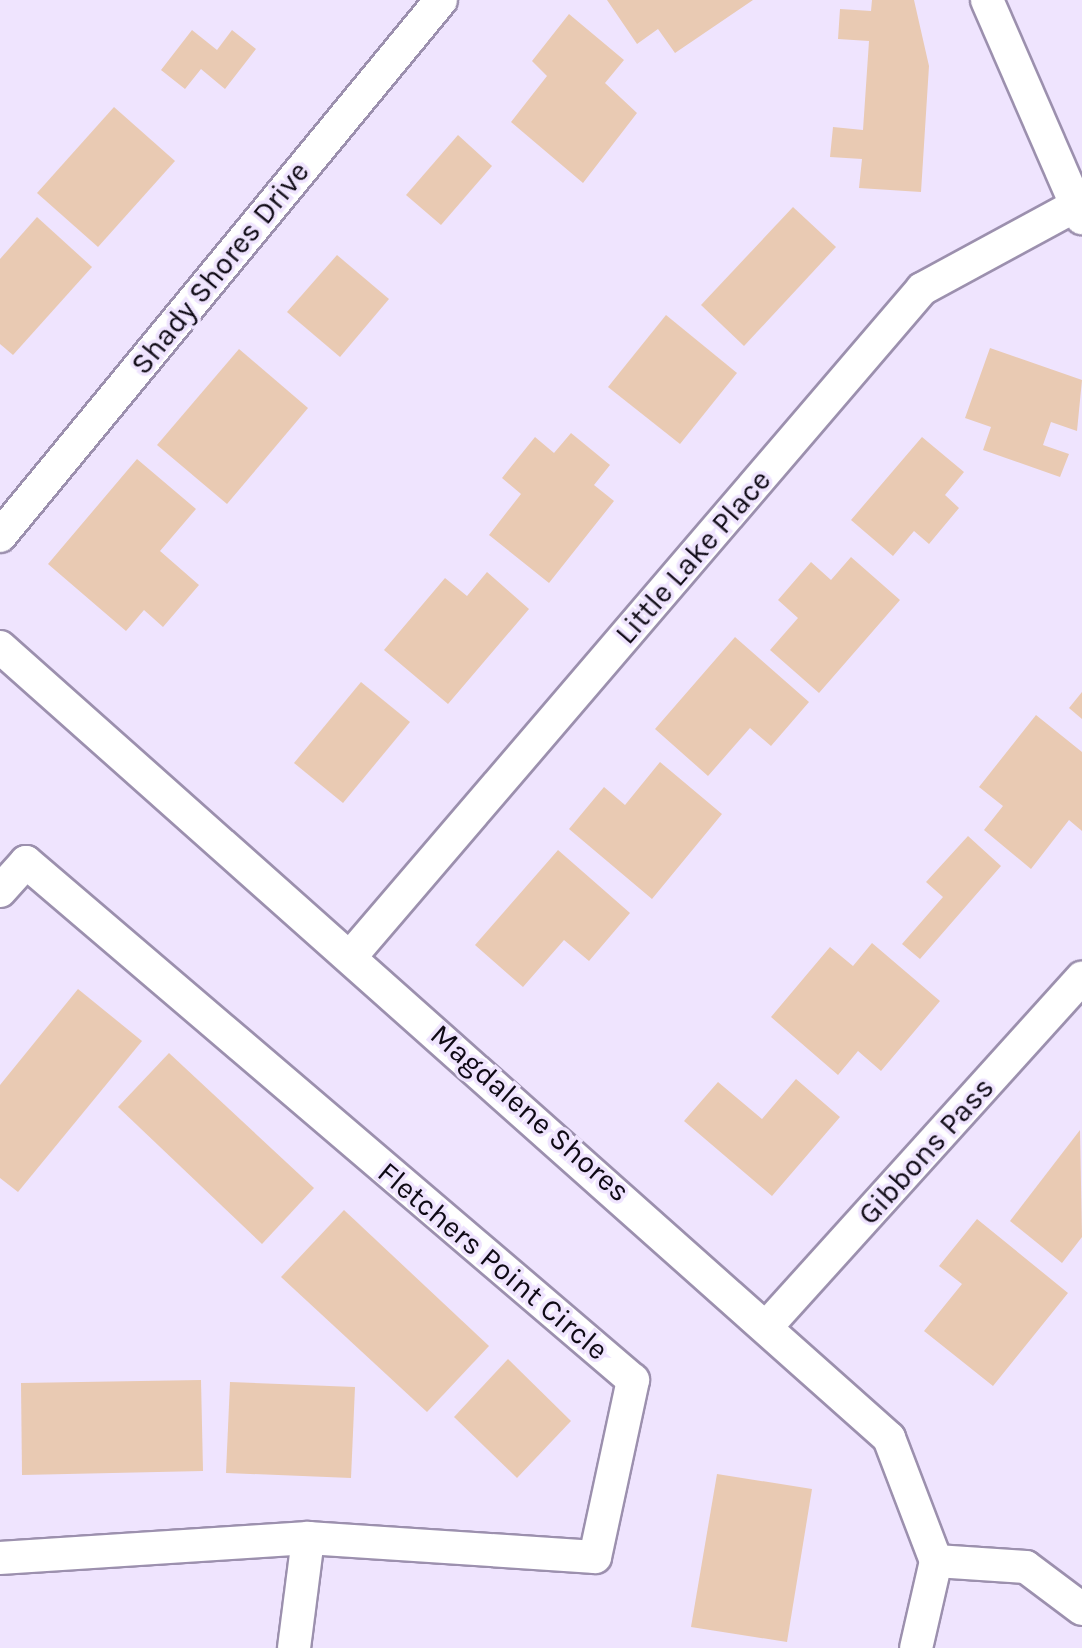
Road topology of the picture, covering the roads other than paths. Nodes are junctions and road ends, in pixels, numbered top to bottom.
1 (441, 0) edge
2 (987, 0) edge
3 (1078, 212) edge
4 (0, 536) edge
5 (0, 647) edge
6 (0, 891) edge
7 (351, 956) junction
8 (1082, 978) edge
9 (769, 1324) junction
10 (308, 1538) junction
11 (0, 1558) edge
12 (936, 1561) junction
13 (1082, 1609) edge
14 (294, 1648) edge
15 (916, 1648) edge

1 - 4 street, Shady Shores Drive
2 - 3 street
3 - 7 street, Little Lake Place
5 - 7 street, Magdalene Shores
6 - 10 street, Fletchers Point Circle
7 - 9 street, Magdalene Shores
8 - 9 street, Gibbons Pass
9 - 12 street, Magdalene Shores
10 - 11 street, Fletchers Point Circle
10 - 14 street
12 - 13 street
12 - 15 street

